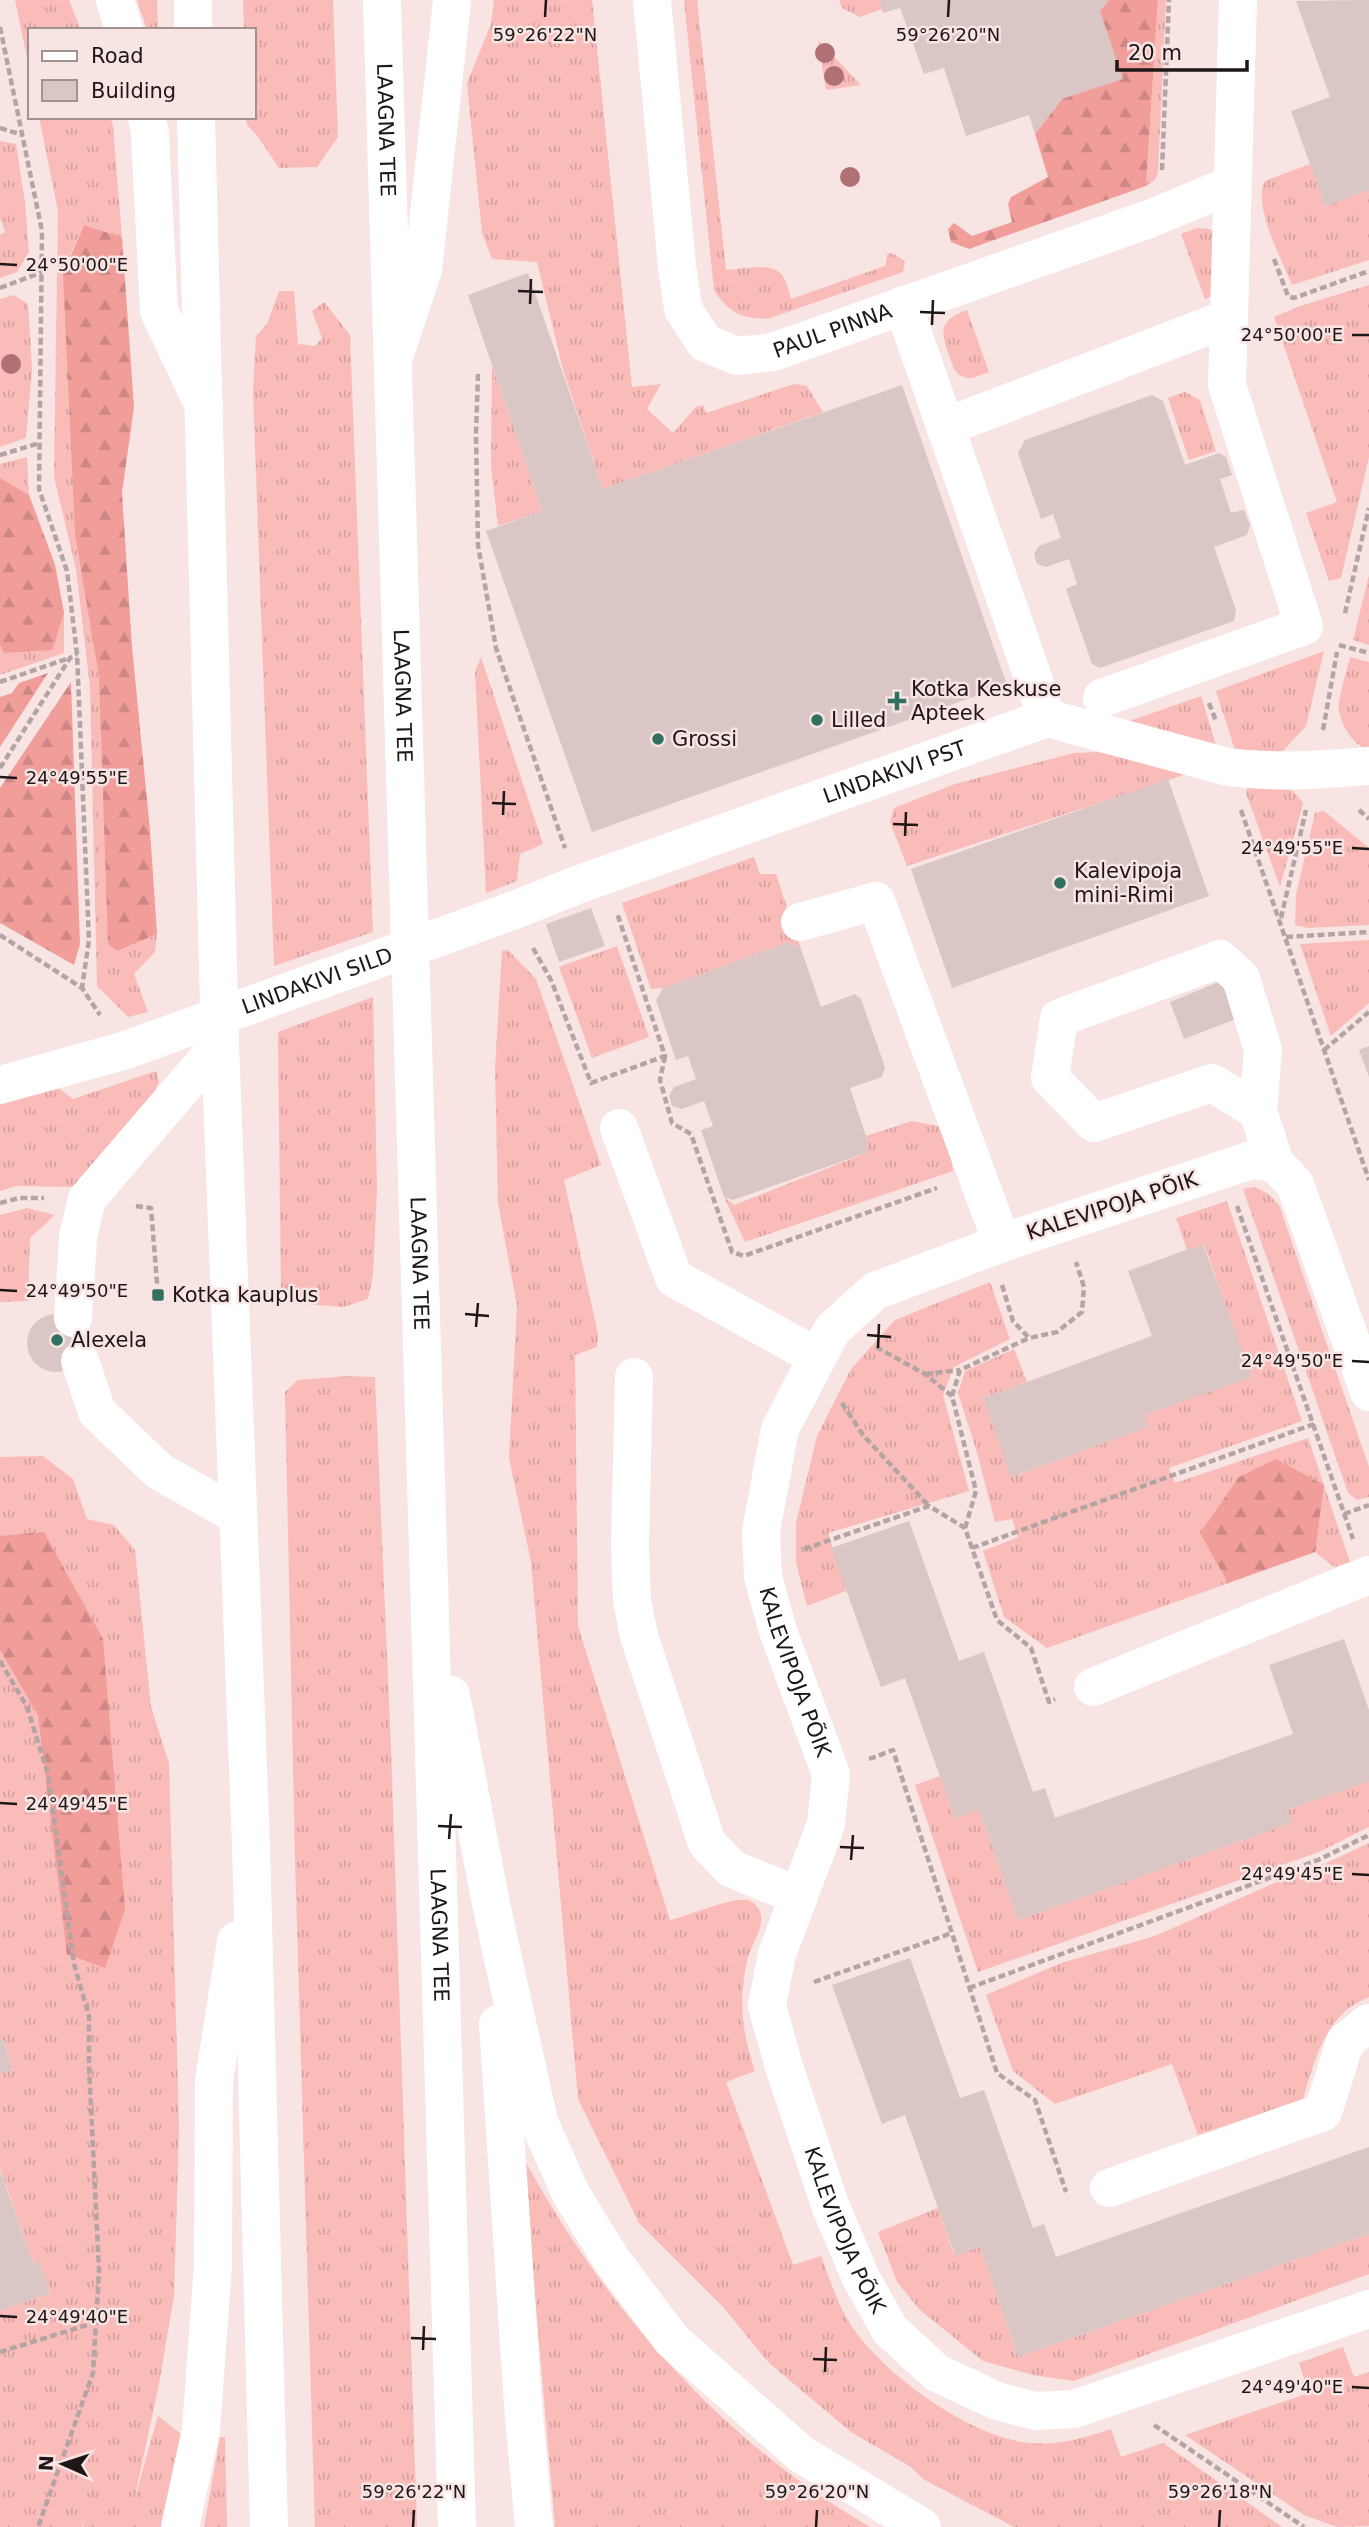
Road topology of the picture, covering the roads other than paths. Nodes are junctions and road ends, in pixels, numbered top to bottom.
1 (115, 0) edge
2 (192, 0) edge
3 (382, 0) edge
4 (452, 0) edge
5 (652, 0) edge
6 (1238, 0) edge
7 (123, 28) edge
8 (193, 28) edge
9 (147, 119) edge
10 (196, 119) edge
11 (1231, 185) junction
12 (903, 305) junction
13 (1229, 318) junction
14 (392, 361) junction
15 (204, 406) junction
16 (945, 427) junction
17 (1102, 698) dead end
18 (1047, 718) junction
19 (1369, 766) edge
20 (512, 911) joint
21 (800, 922) dead end
22 (220, 1044) junction
23 (0, 1085) edge
24 (1258, 1111) junction
25 (619, 1128) dead end
26 (1275, 1163) junction
27 (996, 1245) junction
28 (73, 1318) dead end
29 (817, 1357) junction
30 (80, 1361) dead end
31 (634, 1377) dead end
32 (1369, 1392) edge
33 (237, 1516) junction
34 (429, 1576) junction
35 (1367, 1576) edge
36 (1093, 1686) road end
37 (251, 1845) junction
38 (799, 1896) junction
39 (490, 1899) junction
40 (1369, 2023) edge
41 (1109, 2188) road end
42 (1369, 2309) edge
43 (180, 2527) edge
44 (270, 2527) edge
45 (457, 2527) edge
46 (534, 2527) edge
47 (922, 2527) edge

1 - 7 main road
2 - 8 main road
3 - 14 main road, LAAGNA TEE
4 - 14 main road
5 - 12 main road, PAUL PINNA
6 - 11 main road
9 - 15 main road
10 - 15 main road
11 - 12 main road, PAUL PINNA
11 - 13 main road
12 - 16 main road
13 - 16 main road
13 - 17 main road
14 - 34 main road, LAAGNA TEE
15 - 22 main road
16 - 18 main road
18 - 19 main road
18 - 20 main road, LINDAKIVI PST
20 - 23 main road, LINDAKIVI SILD
21 - 27 main road
22 - 28 main road
22 - 33 main road
24 - 24 main road
24 - 26 main road
25 - 29 main road
26 - 27 main road, KALEVIPOJA PÕIK
26 - 32 main road
27 - 29 main road, KALEVIPOJA PÕIK
29 - 38 main road, KALEVIPOJA PÕIK
30 - 33 main road
31 - 38 main road
33 - 37 main road
34 - 39 main road
34 - 45 main road, LAAGNA TEE
35 - 36 main road
37 - 43 main road
37 - 44 main road
38 - 42 main road, KALEVIPOJA PÕIK
39 - 46 main road
39 - 47 main road
40 - 41 main road

